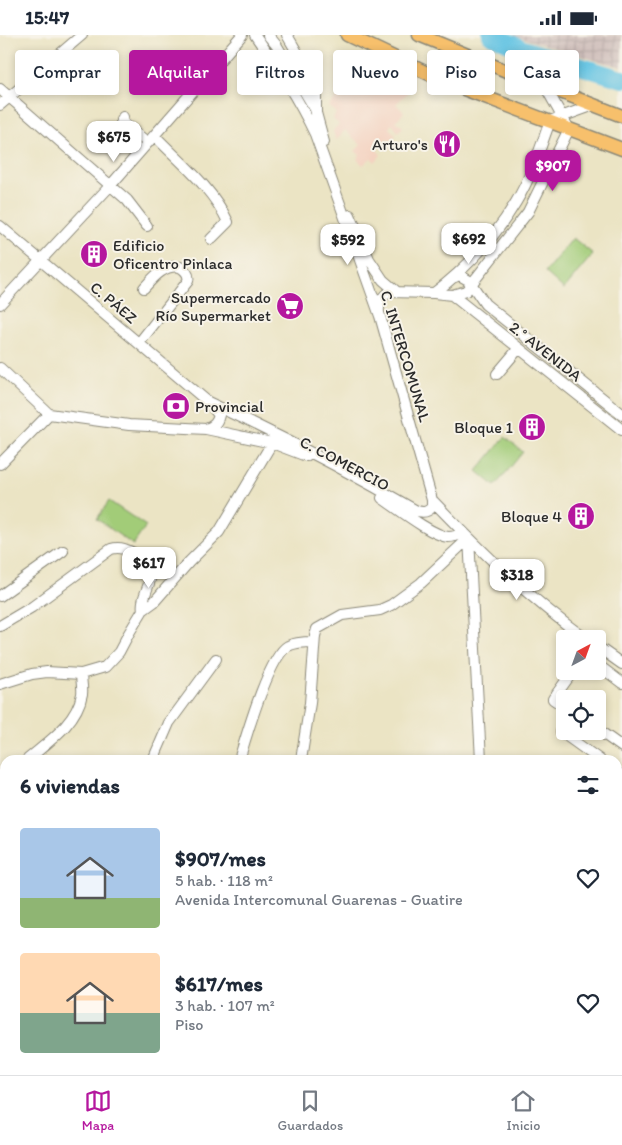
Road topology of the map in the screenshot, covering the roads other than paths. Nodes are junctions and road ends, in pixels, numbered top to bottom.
1 (82, 35) edge
2 (242, 35) edge
3 (255, 35) edge
4 (268, 35) edge
5 (287, 35) edge
6 (347, 35) edge
7 (419, 35) edge
8 (505, 70) edge
9 (0, 89) edge
10 (550, 95) edge
11 (568, 95) edge
12 (9, 98) junction
13 (0, 105) edge
14 (594, 105) junction
15 (316, 115) junction
16 (562, 116) junction
17 (622, 116) edge
18 (122, 117) dead end
19 (550, 121) junction
20 (569, 129) junction
21 (315, 134) junction
22 (151, 139) junction
23 (622, 149) edge
24 (110, 186) junction
25 (0, 226) edge
26 (147, 226) dead end
27 (211, 239) dead end
28 (41, 261) junction
29 (455, 277) junction
30 (472, 285) junction
31 (144, 288) dead end
32 (397, 292) junction
33 (434, 293) junction
34 (452, 295) junction
35 (0, 304) edge
36 (380, 316) junction
37 (139, 343) junction
38 (519, 348) junction
39 (0, 368) edge
40 (497, 374) dead end
41 (208, 402) junction
42 (621, 412) edge
43 (48, 414) junction
44 (612, 422) junction
45 (206, 429) junction
46 (622, 430) edge
47 (272, 443) junction
48 (0, 464) edge
49 (432, 500) junction
50 (423, 513) junction
51 (409, 516) junction
52 (466, 535) junction
53 (63, 551) dead end
54 (0, 596) edge
55 (143, 610) junction
56 (0, 626) edge
57 (574, 630) edge
58 (314, 642) junction
59 (606, 653) edge
60 (216, 659) dead end
61 (622, 664) edge
62 (606, 671) edge
63 (81, 674) junction
64 (622, 683) edge
65 (0, 684) edge
66 (606, 736) edge
67 (572, 740) edge
68 (622, 747) edge
69 (34, 755) edge
70 (155, 755) edge
71 (241, 755) edge
72 (302, 755) edge
73 (481, 755) edge
74 (593, 755) edge

1 - 12 street
2 - 22 street
3 - 21 street, C. INTERCOMUNAL
4 - 15 street, C. INTERCOMUNAL
5 - 15 street
6 - 19 main road
7 - 8 main road
9 - 12 street
10 - 16 street
11 - 14 main road
12 - 13 street
12 - 24 street
14 - 16 street
14 - 17 main road
15 - 21 street
15 - 32 street, C. INTERCOMUNAL
16 - 19 street
16 - 20 street
18 - 22 street
19 - 20 main road
19 - 29 street
20 - 23 main road
20 - 30 street
21 - 36 street, C. INTERCOMUNAL
22 - 24 street
22 - 27 street
24 - 26 street
24 - 28 street
25 - 28 street, C. PÁEZ
28 - 35 street
28 - 37 street, C. PÁEZ
29 - 30 street
29 - 33 street
30 - 34 street
30 - 42 street
31 - 37 street
32 - 33 street
32 - 36 street
33 - 34 street
34 - 38 street, 2.° AVENIDA
36 - 49 street, C. INTERCOMUNAL
37 - 41 street, C. PÁEZ
38 - 40 street
38 - 44 street, 2.° AVENIDA
39 - 43 street
41 - 45 street
41 - 50 street
42 - 44 street
43 - 45 street, C. COMERCIO
43 - 48 street
44 - 46 street, 2.° AVENIDA
45 - 47 street, C. COMERCIO
47 - 51 street, C. COMERCIO
47 - 55 street
49 - 50 street
49 - 52 street
50 - 51 street
51 - 52 street, C. COMERCIO
52 - 57 street
52 - 58 street
52 - 73 street
53 - 54 street
55 - 56 street
55 - 63 street
58 - 71 street
58 - 72 street
59 - 61 street
60 - 70 street
62 - 64 street
63 - 65 street
63 - 69 street
66 - 68 street
67 - 74 street

